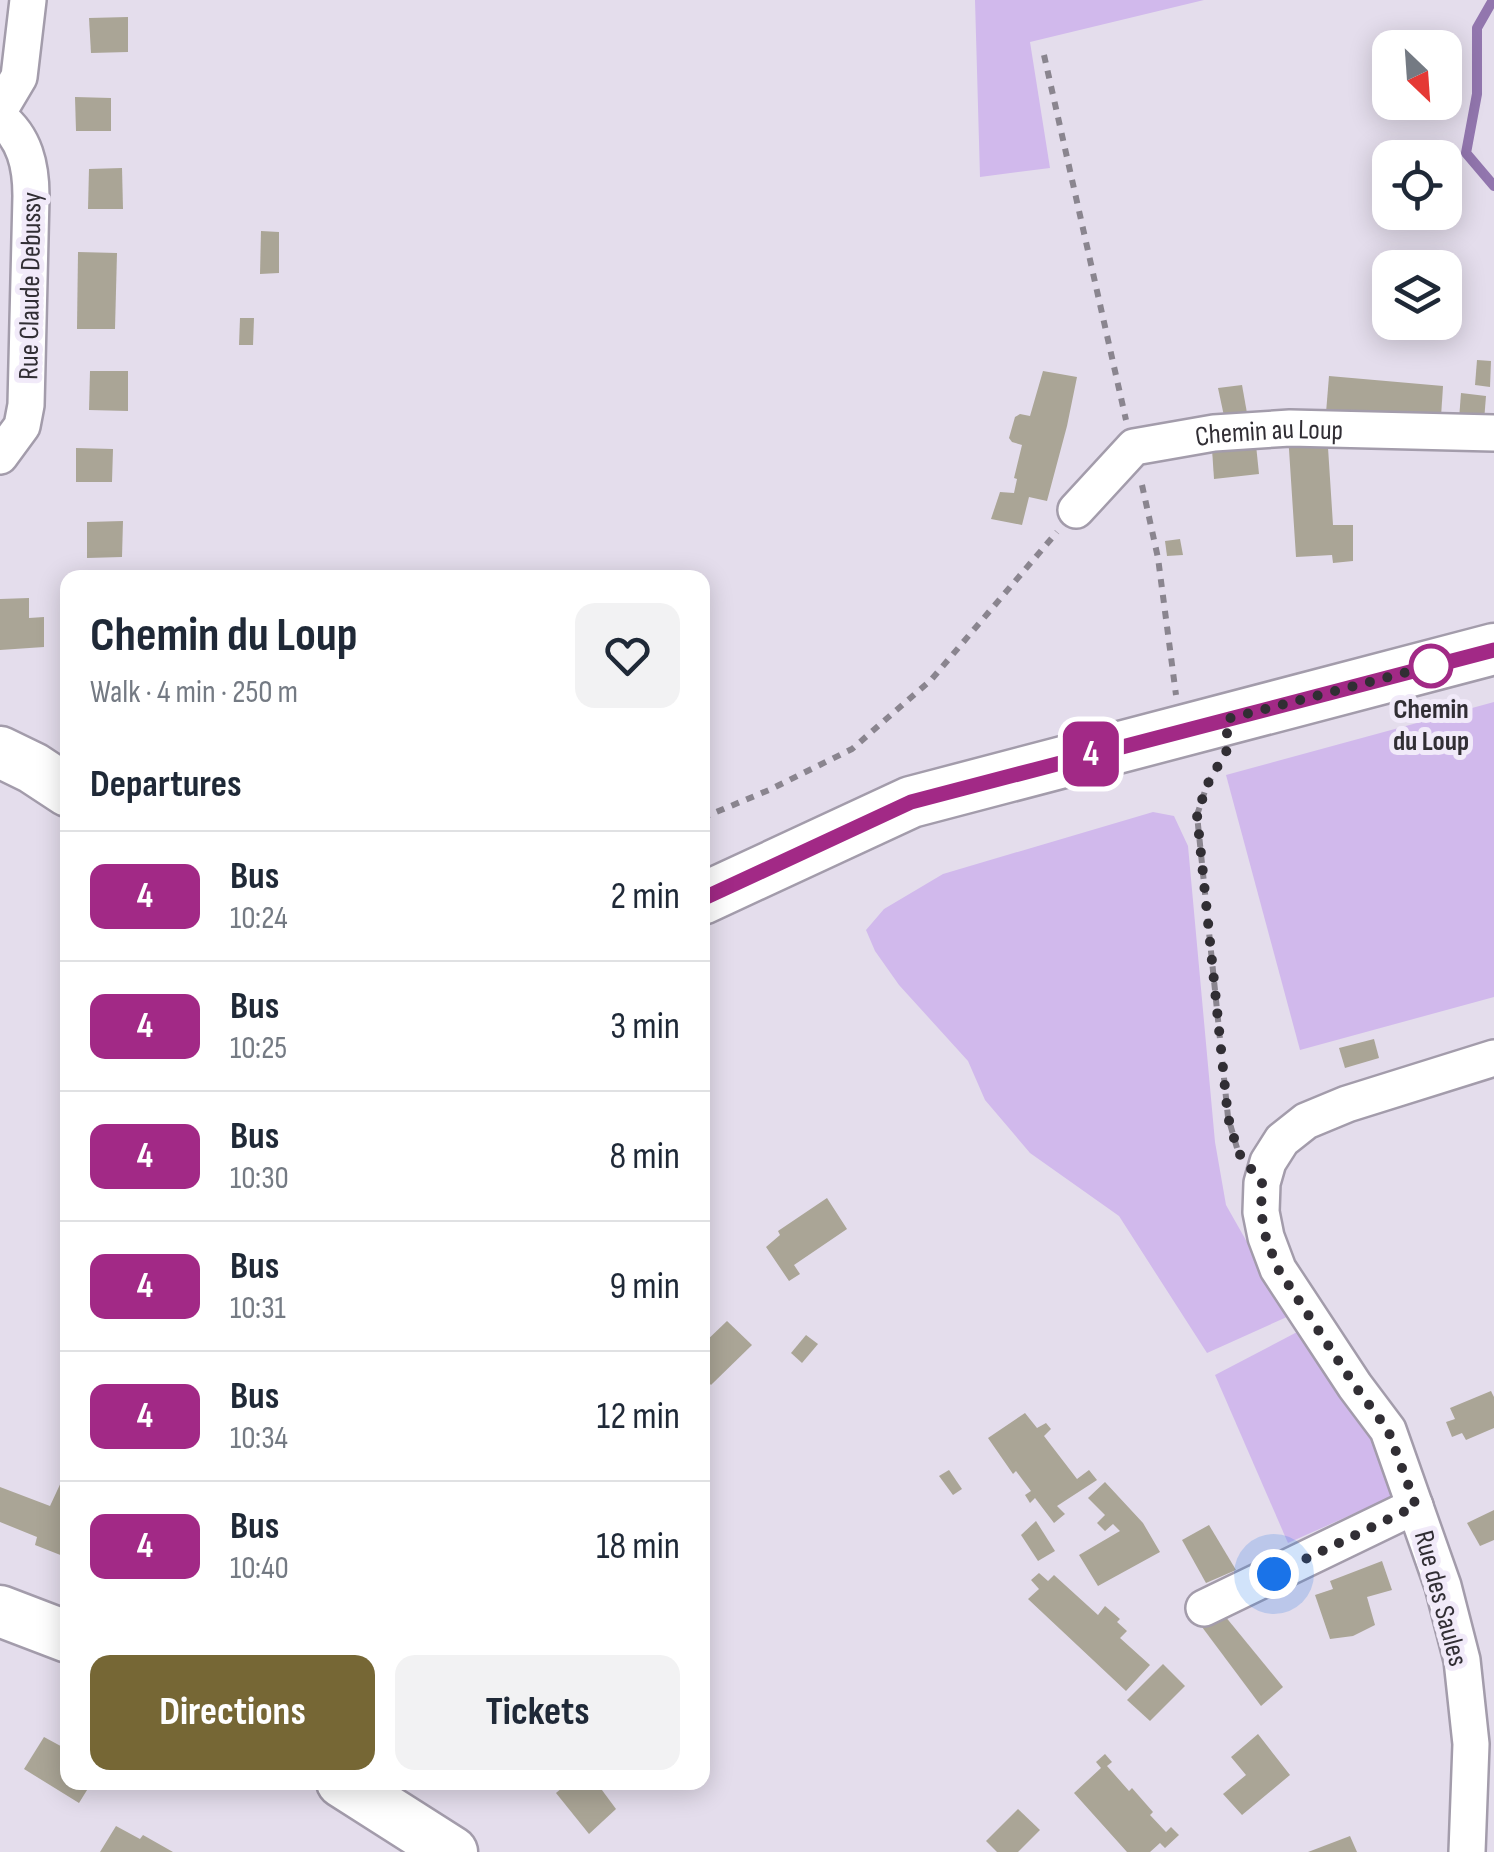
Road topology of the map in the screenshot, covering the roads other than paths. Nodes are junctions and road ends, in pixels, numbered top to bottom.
1 (28, 0) edge
2 (0, 109) edge
3 (0, 118) edge
4 (1494, 433) edge
5 (0, 456) edge
6 (1076, 510) road end
7 (1494, 650) edge
8 (0, 752) edge
9 (60, 786) edge
10 (710, 895) edge
11 (1494, 1058) edge
12 (1416, 1506) junction
13 (1204, 1608) dead end
14 (0, 1612) edge
15 (60, 1634) edge
16 (355, 1790) edge
17 (452, 1852) edge
18 (1467, 1852) edge

1 - 2 street
3 - 5 street, Rue Claude Debussy
4 - 6 street, Chemin au Loup
7 - 10 street
8 - 9 street
11 - 12 street, Rue des Saules
12 - 13 street
12 - 18 street, Rue des Saules
14 - 15 street
16 - 17 street

